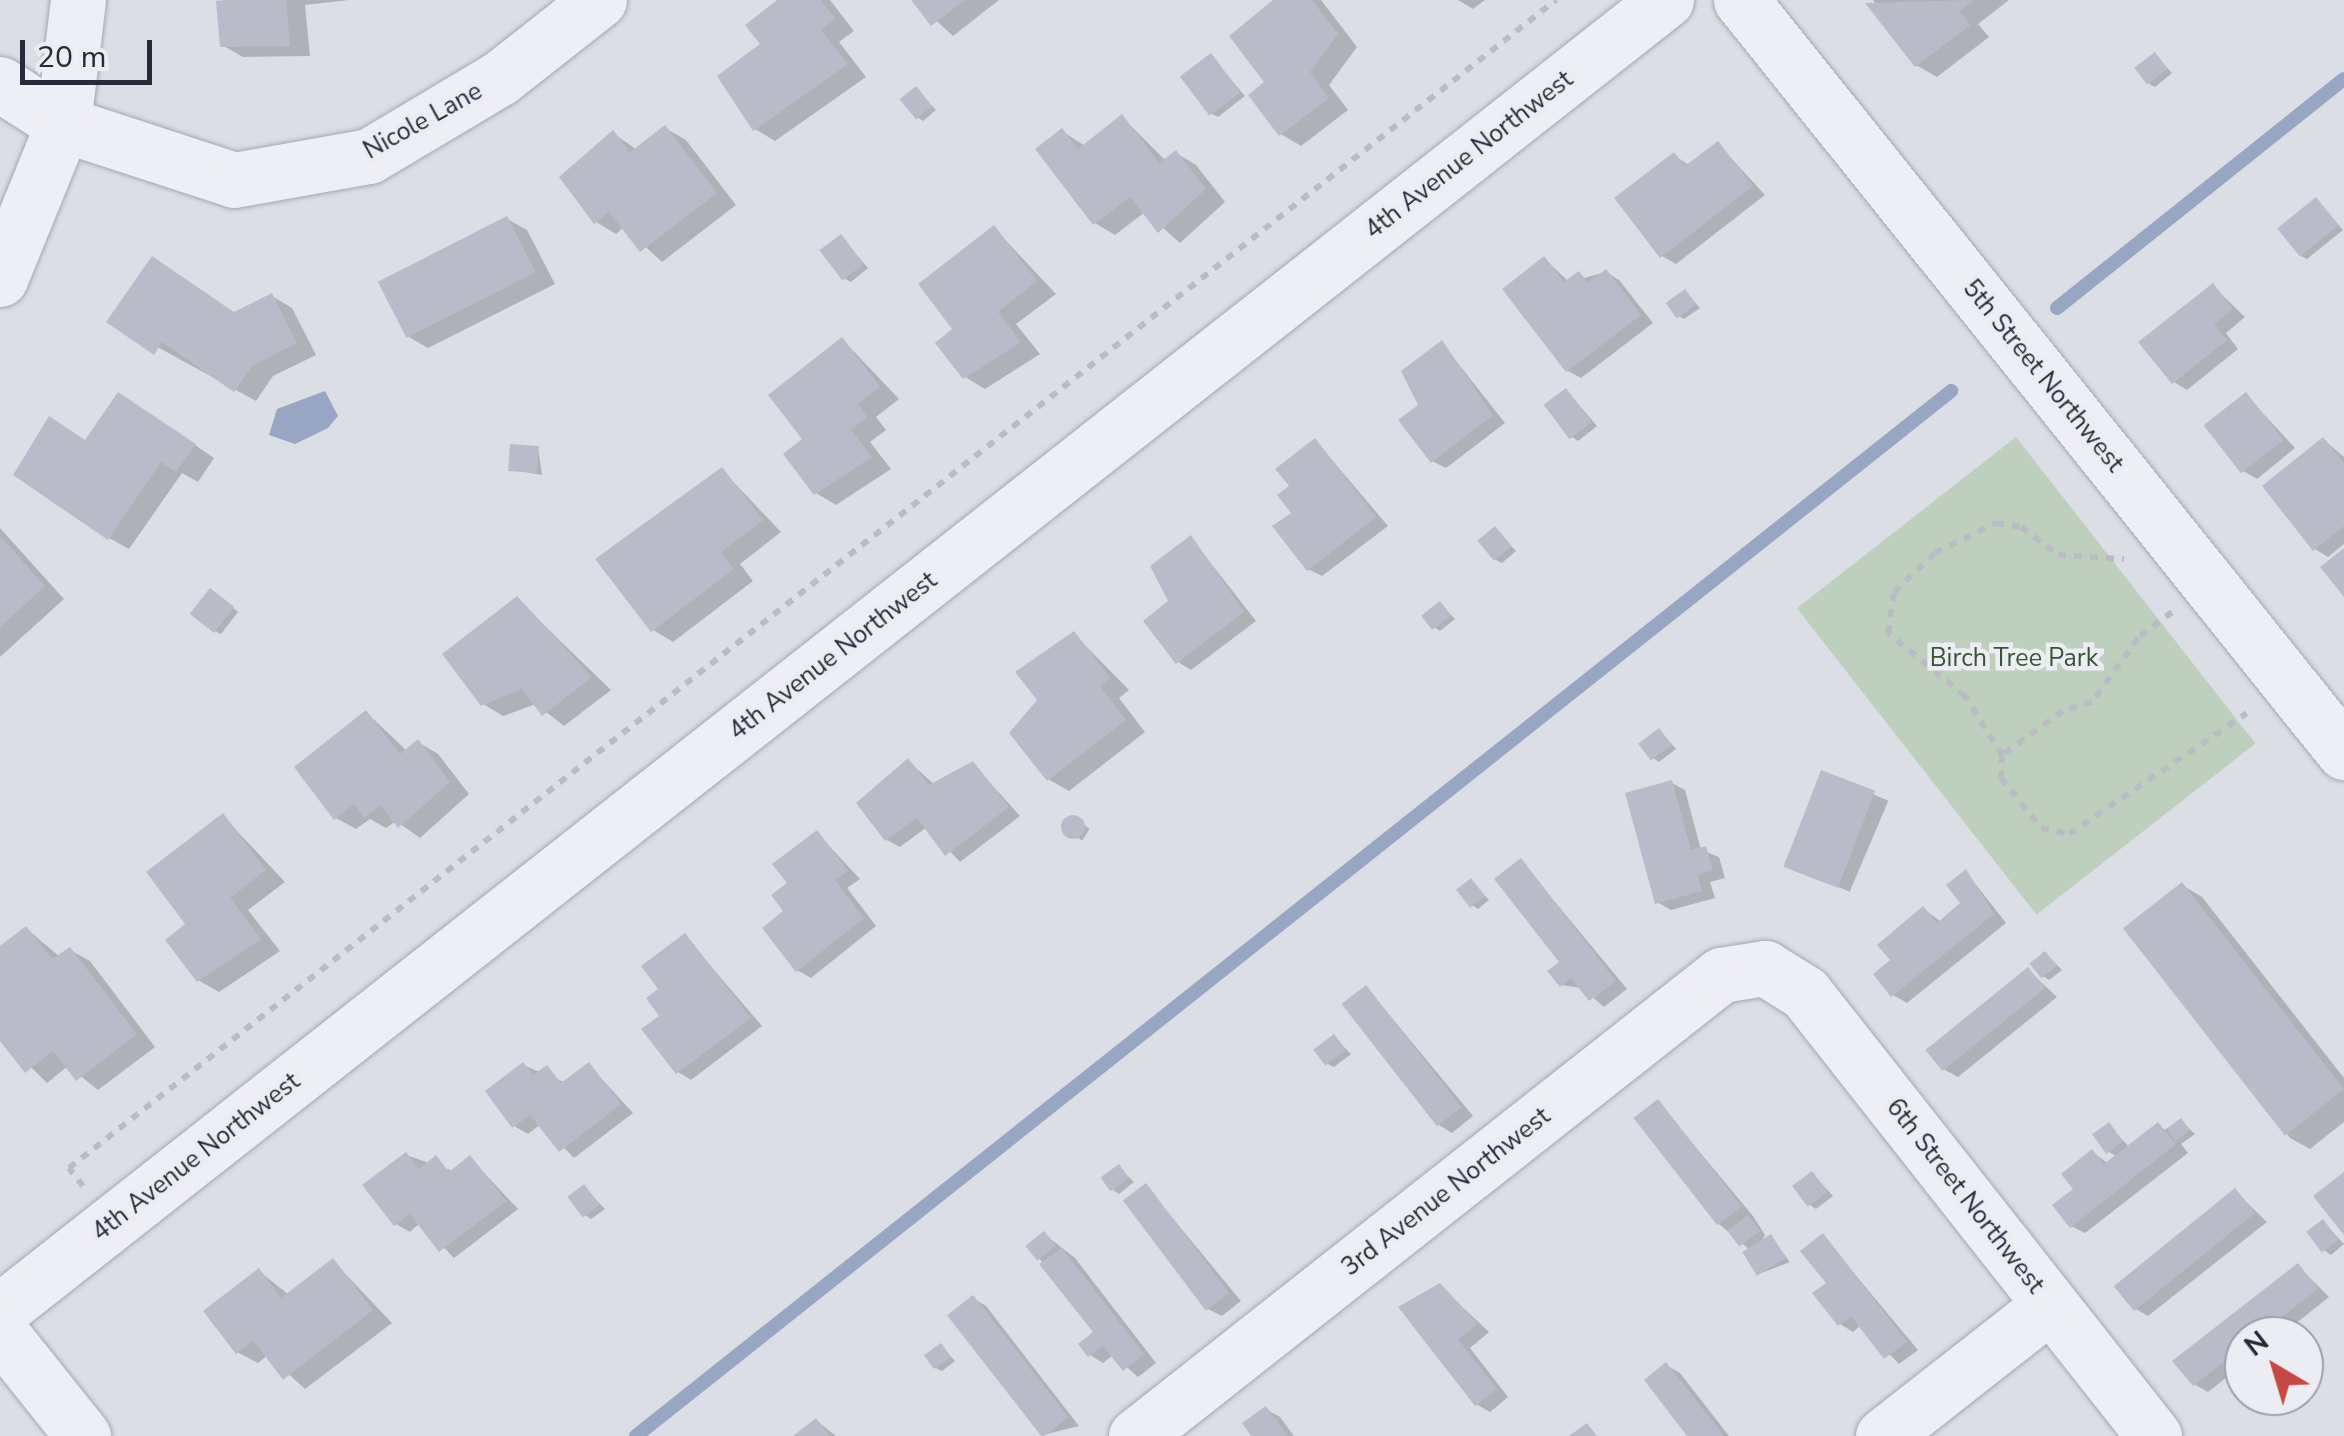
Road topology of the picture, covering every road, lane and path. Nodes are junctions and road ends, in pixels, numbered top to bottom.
1 (78, 0) edge
2 (599, 0) edge
3 (1556, 0) edge
4 (1666, 0) edge
5 (1741, 0) edge
6 (0, 84) edge
7 (62, 124) junction
8 (0, 278) edge
9 (2134, 572) dead end
10 (2189, 599) junction
11 (2157, 600) dead end
12 (2180, 629) dead end
13 (2236, 699) dead end
14 (2247, 713) junction
15 (2256, 724) dead end
16 (2344, 752) edge
17 (2002, 755) junction
18 (1765, 968) joint
19 (113, 1222) junction
20 (2050, 1305) junction
21 (0, 1312) edge
22 (0, 1332) edge
23 (83, 1436) edge
24 (1136, 1436) edge
25 (1883, 1436) edge
26 (2154, 1436) edge

1 - 7 street
2 - 7 street, Nicole Lane
3 - 19 path
4 - 19 street, 4th Avenue Northwest
5 - 10 street, 5th Street Northwest
6 - 7 street, Nicole Lane
7 - 8 street
9 - 17 path
10 - 11 path
10 - 12 path
10 - 16 street, 5th Street Northwest
10 - 17 path
13 - 14 path
14 - 15 path
14 - 17 path
18 - 20 street, 6th Street Northwest
18 - 24 street, 3rd Avenue Northwest
19 - 21 street, 4th Avenue Northwest
20 - 25 street
20 - 26 street, 6th Street Northwest
22 - 23 street

